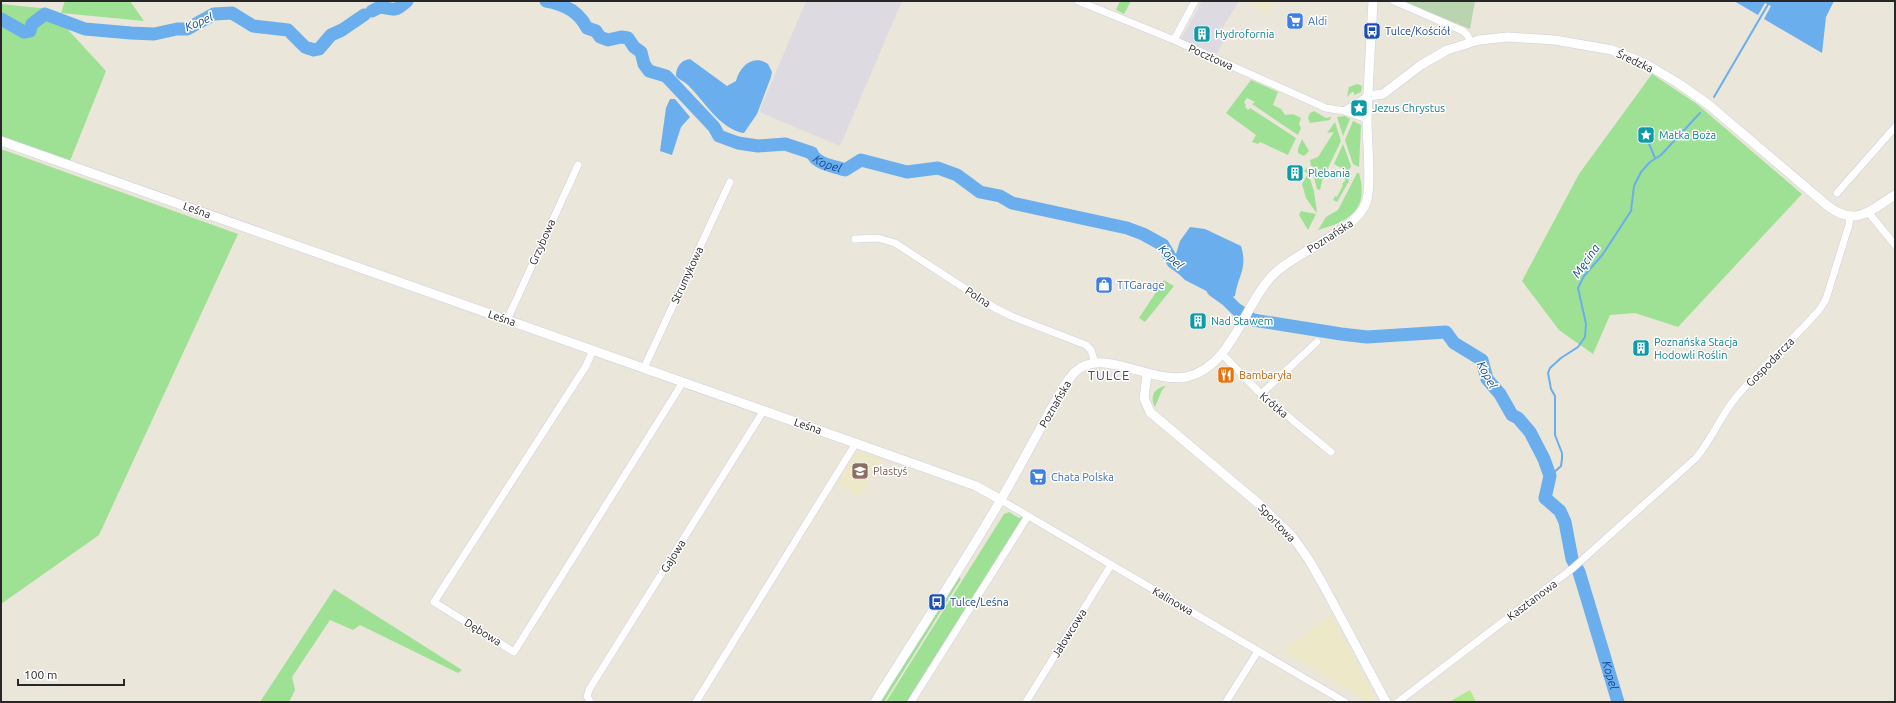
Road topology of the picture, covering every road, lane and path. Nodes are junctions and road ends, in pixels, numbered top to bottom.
1 (1078, 1) edge
2 (1195, 1) edge
3 (1373, 1) edge
4 (1394, 1) edge
5 (1174, 40) junction
6 (1470, 42) junction
7 (1368, 96) junction
8 (1344, 111) junction
9 (1367, 120) junction
10 (1895, 127) edge
11 (1, 141) edge
12 (578, 165) dead end
13 (730, 182) dead end
14 (1837, 193) dead end
15 (1895, 195) edge
16 (1868, 212) junction
17 (1850, 217) junction
18 (855, 239) dead end
19 (1894, 244) edge
20 (507, 320) junction
21 (1317, 342) dead end
22 (593, 350) junction
23 (1221, 353) junction
24 (1095, 362) junction
25 (644, 368) junction
26 (1147, 374) junction
27 (683, 382) junction
28 (1261, 394) junction
29 (764, 410) junction
30 (856, 443) junction
31 (1331, 452) dead end
32 (1659, 489) joint
33 (1001, 500) junction
34 (1028, 516) junction
35 (1111, 565) junction
36 (1258, 651) junction
37 (590, 702) edge
38 (696, 702) edge
39 (875, 702) edge
40 (911, 702) edge
41 (1026, 702) edge
42 (1226, 702) edge
43 (1345, 702) edge
44 (1386, 702) edge
45 (1398, 702) edge

1 - 5 street, Pocztowa
2 - 5 street
3 - 7 street, Poznańska
4 - 6 street
5 - 8 street, Pocztowa
6 - 7 street, Średzka
6 - 17 street, Średzka
7 - 8 street
7 - 9 street, Poznańska
8 - 9 street, Pocztowa
9 - 23 street, Poznańska
10 - 14 street
11 - 20 street, Leśna
12 - 20 street, Grzybowa
13 - 25 street, Strumykowa
15 - 16 street
16 - 17 street
16 - 19 street
17 - 32 street, Gospodarcza
18 - 24 street, Polna
20 - 22 street, Leśna
21 - 28 street
22 - 25 street, Leśna
22 - 27 street, Dębowa
23 - 26 street, Poznańska
23 - 28 street, Krótka
24 - 26 street, Poznańska
24 - 33 street, Poznańska
25 - 27 street, Leśna
26 - 44 street, Sportowa
27 - 29 street, Leśna
28 - 31 street, Krótka
29 - 30 street, Leśna
29 - 37 street, Gajowa
30 - 33 street, Leśna
30 - 38 street
32 - 45 street, Kasztanowa
33 - 34 street, Kalinowa
33 - 39 street, Poznańska
34 - 35 street, Kalinowa
34 - 40 street
35 - 36 street, Kalinowa
35 - 41 street, Jałowcowa
36 - 42 street
36 - 43 street, Kalinowa

